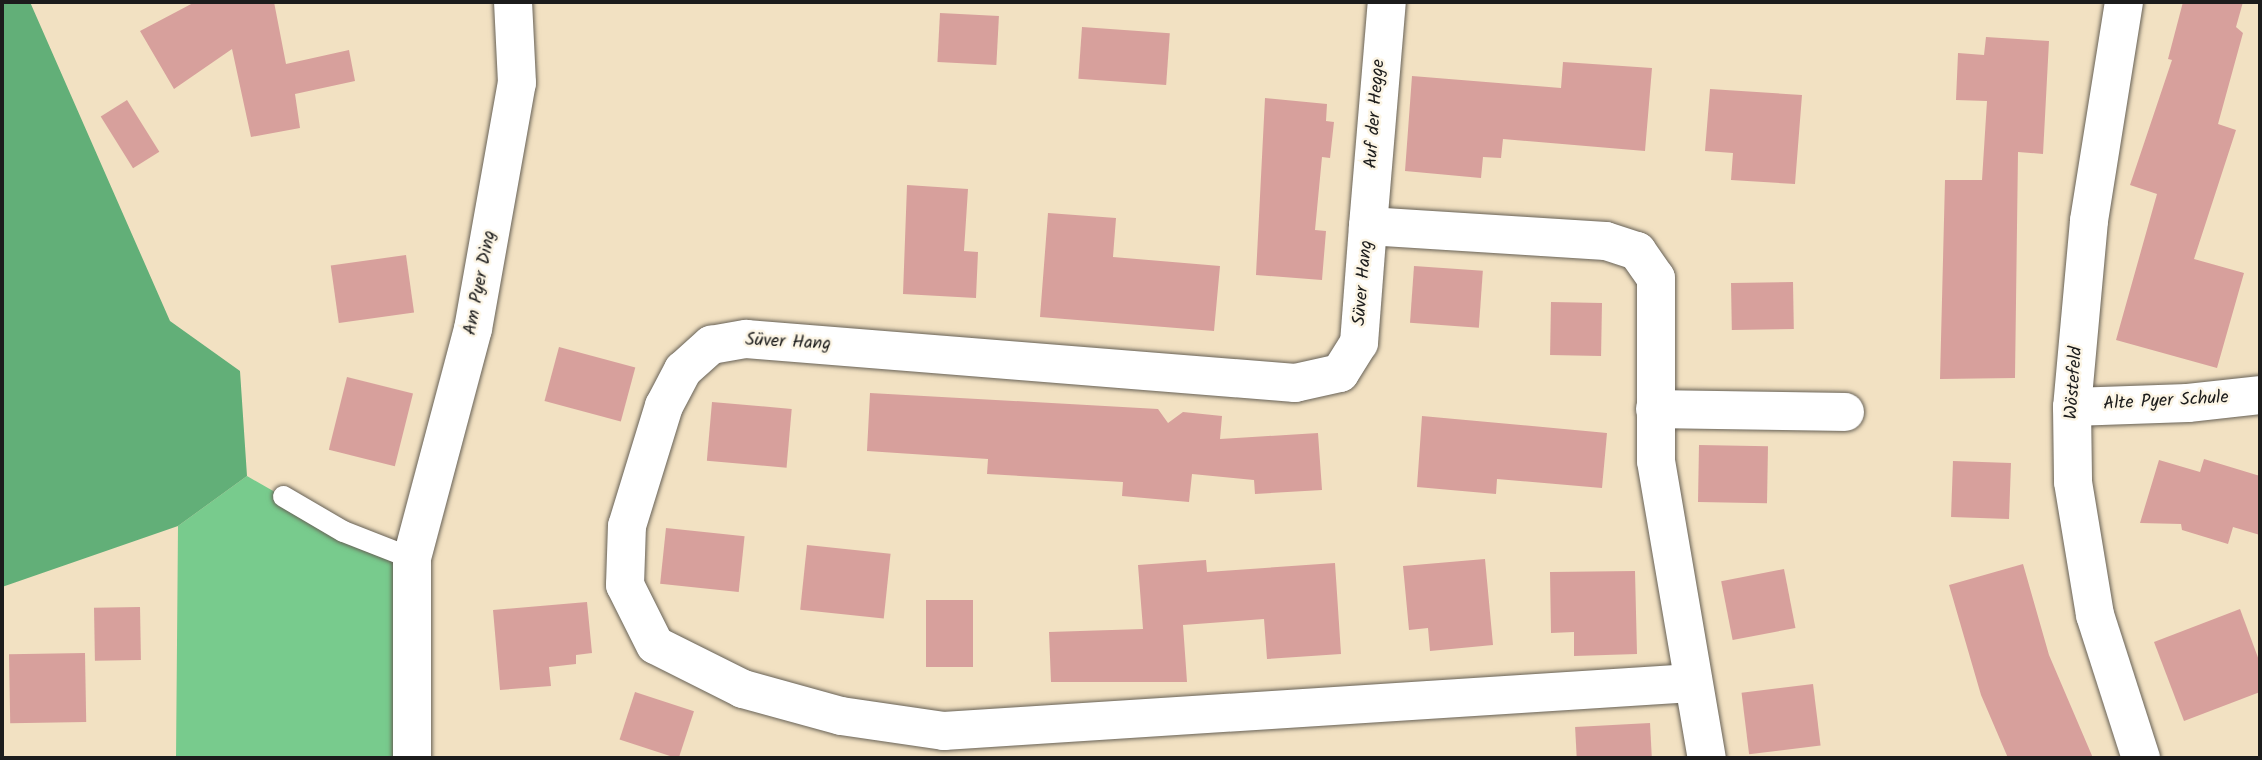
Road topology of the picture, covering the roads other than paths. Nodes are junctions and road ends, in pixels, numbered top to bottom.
1 (513, 2) edge
2 (1387, 2) edge
3 (2124, 2) edge
4 (1368, 226) junction
5 (2260, 395) edge
6 (2072, 407) junction
7 (1655, 409) junction
8 (1845, 412) dead end
9 (283, 496) dead end
10 (412, 558) junction
11 (1692, 683) junction
12 (412, 758) edge
13 (1707, 758) edge
14 (2141, 758) edge

1 - 10 street, Am Pyer Ding
2 - 4 street, Auf der Hegge
3 - 6 street, Wöstefeld
4 - 7 street, Süver Hang
4 - 11 street, Süver Hang
5 - 6 street, Alte Pyer Schule
6 - 14 street, Wöstefeld
7 - 8 street
7 - 11 street, Süver Hang
9 - 10 lane
10 - 12 street, Am Pyer Ding
11 - 13 street, Süver Hang

